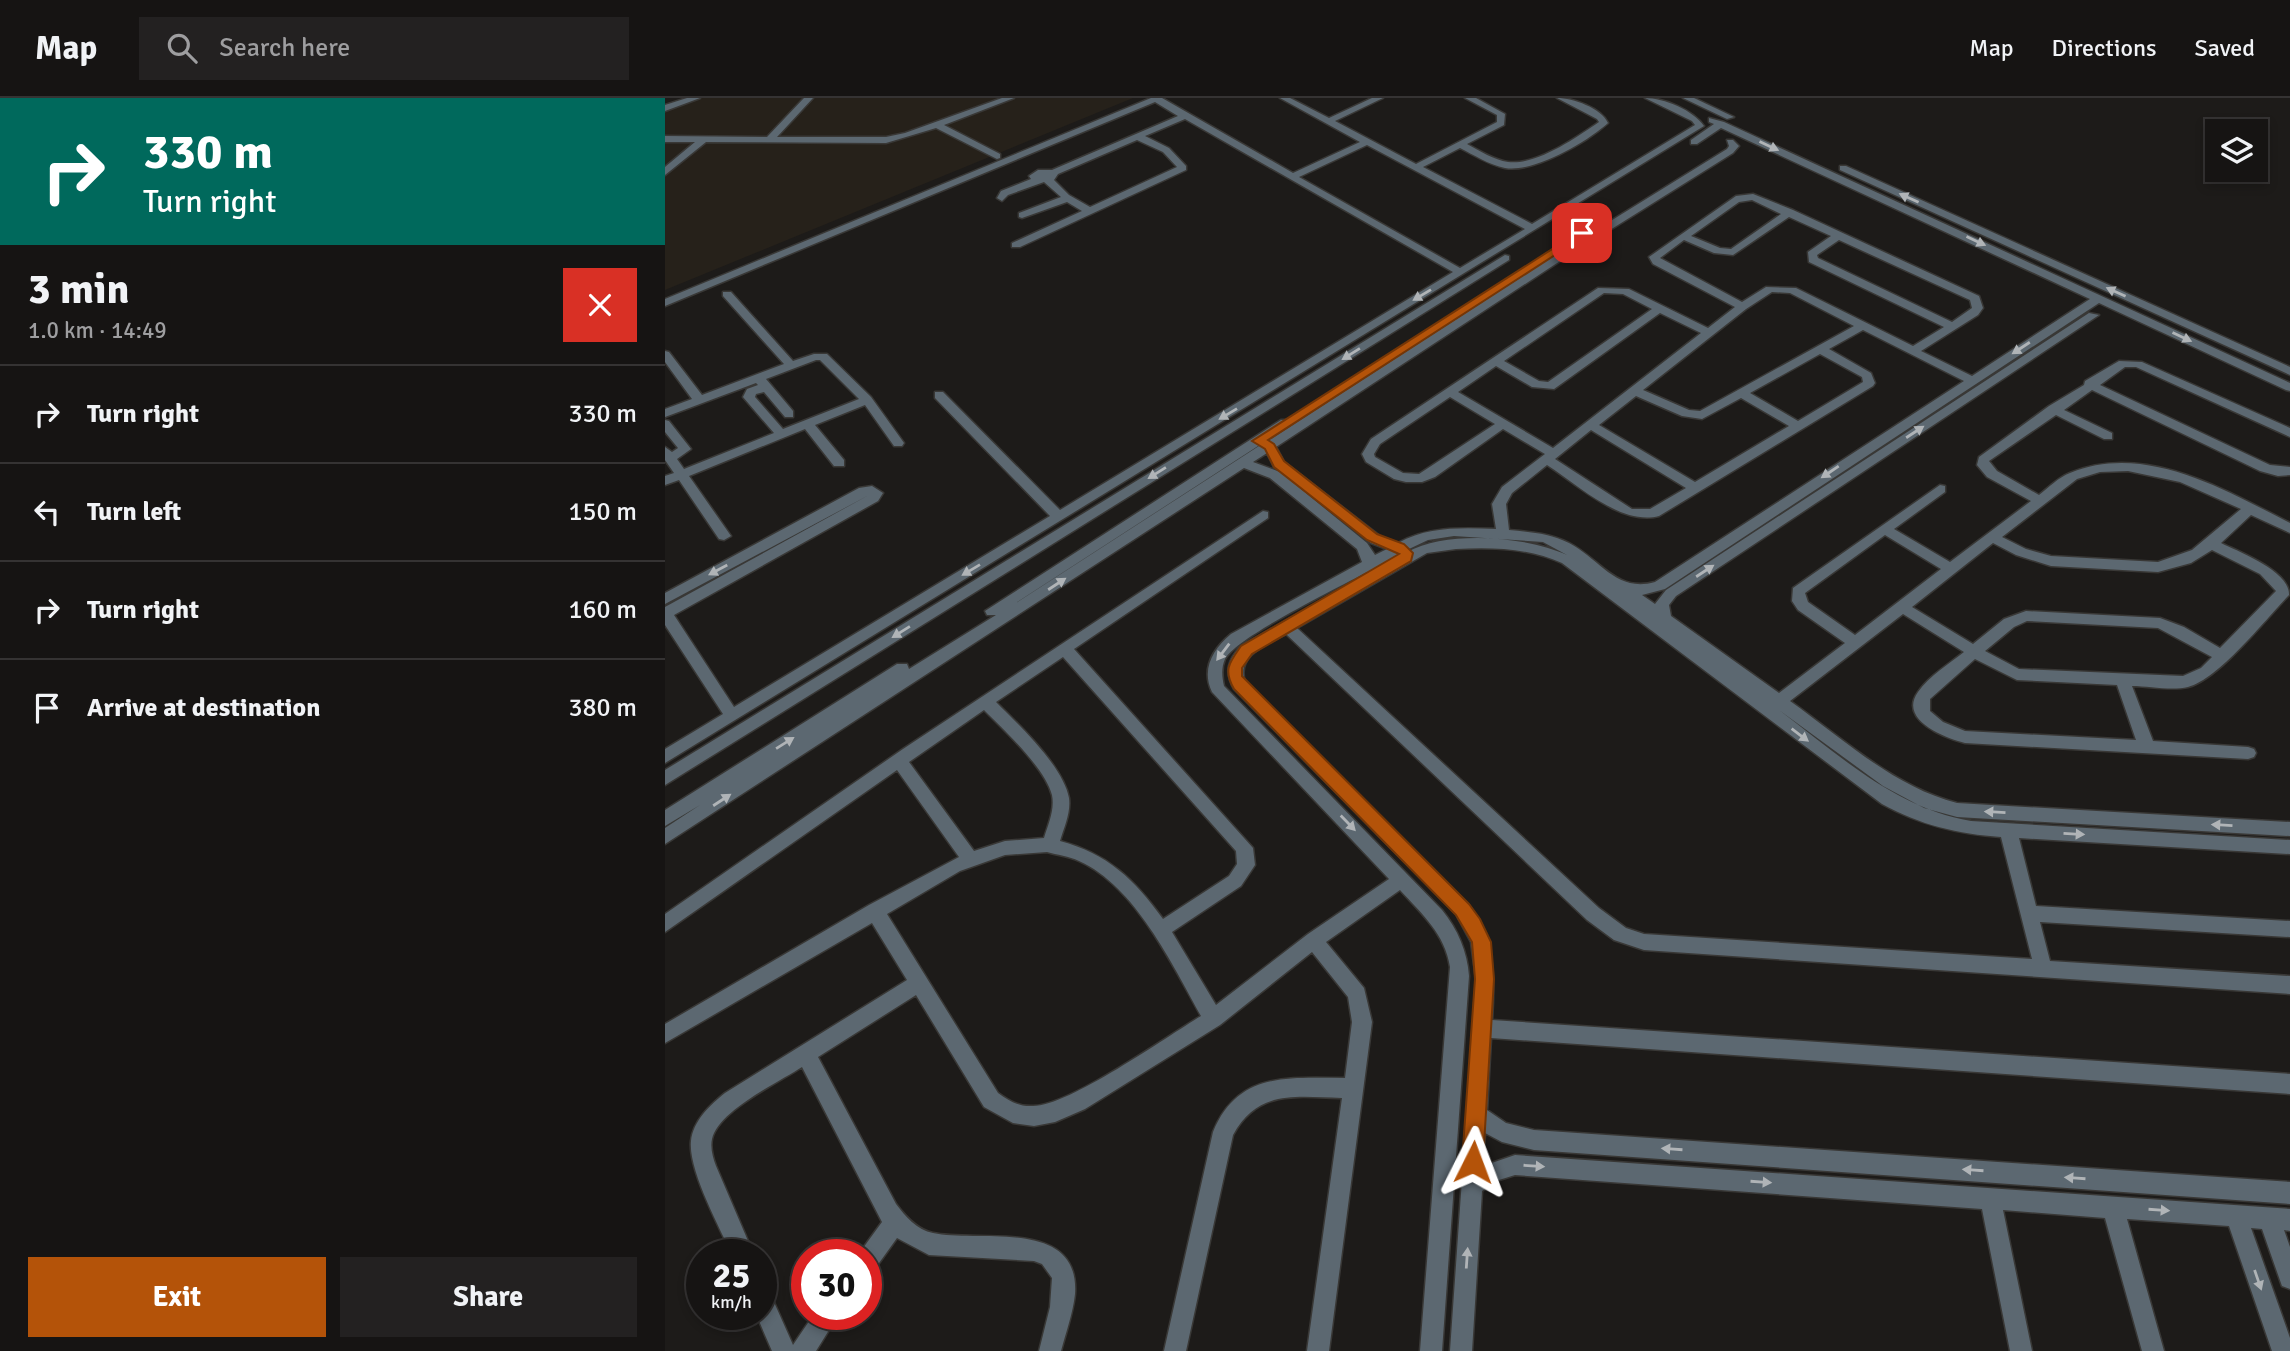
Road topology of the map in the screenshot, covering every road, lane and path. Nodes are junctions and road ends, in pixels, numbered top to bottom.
1 (678, 98) edge
2 (809, 98) edge
3 (1010, 98) edge
4 (1138, 98) edge
5 (1284, 98) edge
6 (1379, 98) edge
7 (1469, 98) edge
8 (1561, 98) edge
9 (1649, 98) edge
10 (1662, 98) edge
11 (1687, 98) edge
12 (692, 99) edge
13 (1157, 99) edge
14 (665, 102) edge
15 (665, 108) edge
16 (1185, 116) junction
17 (1329, 121) junction
18 (937, 125) junction
19 (1710, 128) junction
20 (1743, 134) junction
21 (1137, 136) junction
22 (665, 139) edge
23 (703, 140) junction
24 (768, 141) junction
25 (1369, 141) junction
26 (1461, 145) junction
27 (997, 156) junction
28 (1012, 160) junction
29 (1417, 167) junction
30 (665, 172) edge
31 (1854, 173) junction
32 (1049, 175) junction
33 (1292, 177) junction
34 (1035, 178) junction
35 (1841, 179) junction
36 (1879, 184) junction
37 (1865, 190) junction
38 (1002, 198) dead end
39 (1067, 198) junction
40 (1089, 211) junction
41 (1790, 212) junction
42 (1022, 215) dead end
43 (1533, 229) junction
44 (1839, 235) junction
45 (1683, 236) junction
46 (1016, 244) dead end
47 (1460, 272) junction
48 (674, 292) edge
49 (727, 294) dead end
50 (2105, 301) junction
51 (665, 303) edge
52 (1742, 307) junction
53 (1660, 308) junction
54 (1863, 326) junction
55 (1952, 326) junction
56 (1710, 333) junction
57 (1820, 349) junction
58 (1913, 351) junction
59 (665, 354) edge
60 (1495, 361) junction
61 (792, 365) junction
62 (2290, 370) edge
63 (1971, 380) junction
64 (762, 383) junction
65 (2089, 384) junction
66 (2290, 387) edge
67 (1635, 391) junction
68 (1450, 392) junction
69 (1742, 394) junction
70 (939, 395) dead end
71 (699, 400) junction
72 (867, 400) junction
73 (2053, 409) junction
74 (665, 413) edge
75 (768, 419) junction
76 (665, 424) edge
77 (807, 424) junction
78 (1503, 424) junction
79 (1591, 425) junction
80 (1798, 426) junction
81 (1200, 430) junction
82 (2290, 433) edge
83 (781, 434) junction
84 (2108, 436) dead end
85 (1214, 438) junction
86 (898, 443) dead end
87 (1264, 444) junction
88 (668, 454) edge
89 (1550, 457) junction
90 (1246, 458) junction
91 (839, 463) dead end
92 (2290, 471) edge
93 (682, 474) junction
94 (665, 481) edge
95 (1695, 488) junction
96 (1940, 489) dead end
97 (2040, 501) junction
98 (2249, 509) junction
99 (1263, 515) dead end
100 (1059, 517) junction
101 (1884, 529) junction
102 (2290, 529) edge
103 (1503, 534) junction
104 (724, 536) dead end
105 (1993, 537) junction
106 (2212, 544) junction
107 (1403, 553) junction
108 (755, 557) junction
109 (1374, 568) junction
110 (1951, 569) junction
111 (1625, 589) junction
112 (665, 599) edge
113 (1902, 607) junction
114 (665, 613) edge
115 (1664, 617) junction
116 (1286, 626) junction
117 (1856, 643) junction
118 (1065, 649) junction
119 (1974, 652) junction
120 (2222, 656) junction
121 (2123, 681) junction
122 (986, 702) junction
123 (1773, 706) junction
124 (732, 716) junction
125 (2147, 748) junction
126 (2248, 753) dead end
127 (1308, 754) junction
128 (665, 757) edge
129 (899, 761) junction
130 (1291, 765) junction
131 (665, 778) edge
132 (665, 819) edge
133 (2123, 820) junction
134 (2290, 829) edge
135 (2008, 830) junction
136 (665, 837) edge
137 (2131, 837) junction
138 (1050, 844) junction
139 (2290, 847) edge
140 (969, 858) junction
141 (1402, 879) junction
142 (875, 911) junction
143 (2029, 913) junction
144 (665, 924) edge
145 (1162, 929) junction
146 (2290, 929) edge
147 (1314, 940) junction
148 (2043, 968) junction
149 (919, 983) junction
150 (2290, 985) edge
151 (1213, 1019) junction
152 (1482, 1028) junction
153 (665, 1034) edge
154 (806, 1054) junction
155 (2290, 1084) edge
156 (1353, 1088) junction
157 (1475, 1114) junction
158 (2041, 1175) junction
159 (1471, 1186) junction
160 (2290, 1193) edge
161 (1990, 1198) junction
162 (2048, 1202) junction
163 (2113, 1207) junction
164 (2236, 1216) junction
165 (2279, 1219) edge
166 (895, 1222) junction
167 (736, 1239) edge
168 (882, 1240) edge
169 (2290, 1278) edge
170 (1435, 1300) junction
171 (1464, 1303) junction
172 (775, 1330) edge
173 (817, 1330) edge
174 (784, 1351) edge
175 (802, 1351) edge
176 (1050, 1351) edge
177 (1175, 1351) edge
178 (1318, 1351) edge
179 (1431, 1351) edge
180 (1461, 1351) edge
181 (2021, 1351) edge
182 (2153, 1351) edge
183 (2283, 1351) edge

1 - 14 street
2 - 24 street
3 - 18 street
4 - 27 street
5 - 17 street
6 - 17 street
7 - 26 street
8 - 26 street
9 - 19 street
10 - 19 street
11 - 31 street
12 - 15 street
13 - 16 street
13 - 28 street
16 - 21 street
16 - 33 street
17 - 25 street
18 - 24 street
18 - 27 street
19 - 20 street
19 - 43 street
19 -> 85 street
20 -> 35 street
20 - 87 street
21 - 32 street
21 - 40 street
22 - 23 street
23 - 24 street
23 - 30 street
25 - 29 street
25 - 33 street
26 - 29 street
27 - 48 street
28 - 32 street
28 - 34 street
28 - 48 street
29 - 43 street
31 - 35 street
31 - 36 street
32 - 34 street
32 - 39 street
33 - 47 street
34 - 38 street
35 - 37 street
36 - 37 street
62 -> 36 street
37 -> 50 street
39 - 40 street
39 - 42 street
40 - 46 street
41 - 44 street
41 - 45 street
41 - 45 street
43 - 47 street
44 - 55 street
44 - 55 street
45 - 52 street
47 -> 81 street
48 - 51 street
49 - 61 street
50 -> 63 street
50 -> 66 street
115 -> 50 street
52 - 54 street
52 - 56 street
53 - 56 street
53 - 60 street
53 - 60 street
54 - 57 street
54 - 58 street
55 - 58 street
56 - 67 street
57 - 69 street
57 - 80 street
58 - 63 street
59 - 71 street
60 - 68 street
61 - 64 street
61 - 72 street
63 -> 111 street
64 - 71 street
64 - 75 street
64 - 75 street
65 - 73 street
65 - 82 street
65 - 92 street
67 - 69 street
67 - 79 street
68 - 78 street
68 - 78 street
69 - 80 street
70 - 100 street
71 - 74 street
72 - 77 street
72 - 86 street
73 - 84 street
73 - 97 street
75 - 83 street
76 - 88 street
77 - 83 street
77 - 91 street
78 - 89 street
79 - 89 street
79 - 95 street
80 - 95 street
81 - 85 street
81 - 100 street
83 - 93 street
85 - 90 street
85 -> 131 street
87 - 90 street
87 - 107 street
88 - 93 street
89 - 95 street
89 - 103 street
90 - 109 street
132 -> 90 street
136 -> 90 street
93 - 94 street
93 - 104 street
96 - 101 street
97 - 98 street
97 - 105 street
98 - 102 street
98 - 106 street
99 - 118 street
100 -> 124 street
101 - 110 street
101 - 117 street
103 - 107 street
103 - 111 street
105 - 106 street
105 - 110 street
106 - 120 street
107 - 109 street
107 - 123 street
108 - 108 street
108 -> 112 street
108 - 114 street
109 - 116 street
109 -> 130 street
110 - 113 street
111 - 115 street
113 - 117 street
113 - 119 street
114 - 124 street
115 - 123 street
116 - 127 street
116 - 148 street
117 - 123 street
118 - 122 street
118 - 145 street
119 - 120 street
119 - 121 street
119 - 125 street
120 - 121 street
121 - 125 street
122 - 129 street
122 - 138 street
133 -> 123 street
123 -> 135 street
124 - 128 street
125 - 126 street
127 - 130 street
127 - 152 street
129 - 140 street
129 - 144 street
130 -> 141 street
134 -> 133 street
133 - 137 street
135 -> 137 street
135 - 143 street
137 - 139 street
138 - 140 street
138 - 145 street
140 - 142 street
141 - 147 street
141 - 170 street
142 - 149 street
142 - 153 street
143 - 146 street
143 - 148 street
145 - 151 street
147 - 151 street
147 - 156 street
148 - 150 street
149 - 151 street
149 - 154 street
152 - 155 street
152 - 157 street
154 - 166 street
154 - 167 street
156 - 177 street
156 - 178 street
158 -> 157 street
157 - 159 street
160 -> 158 street
158 - 162 street
159 -> 161 street
171 -> 159 street
161 - 162 street
161 - 181 street
162 - 163 street
163 -> 164 street
163 - 182 street
164 - 165 street
164 -> 183 street
165 - 169 street
166 - 168 street
166 - 176 street
170 - 171 street
170 - 179 street
171 - 180 street
172 - 174 street
173 - 175 street

